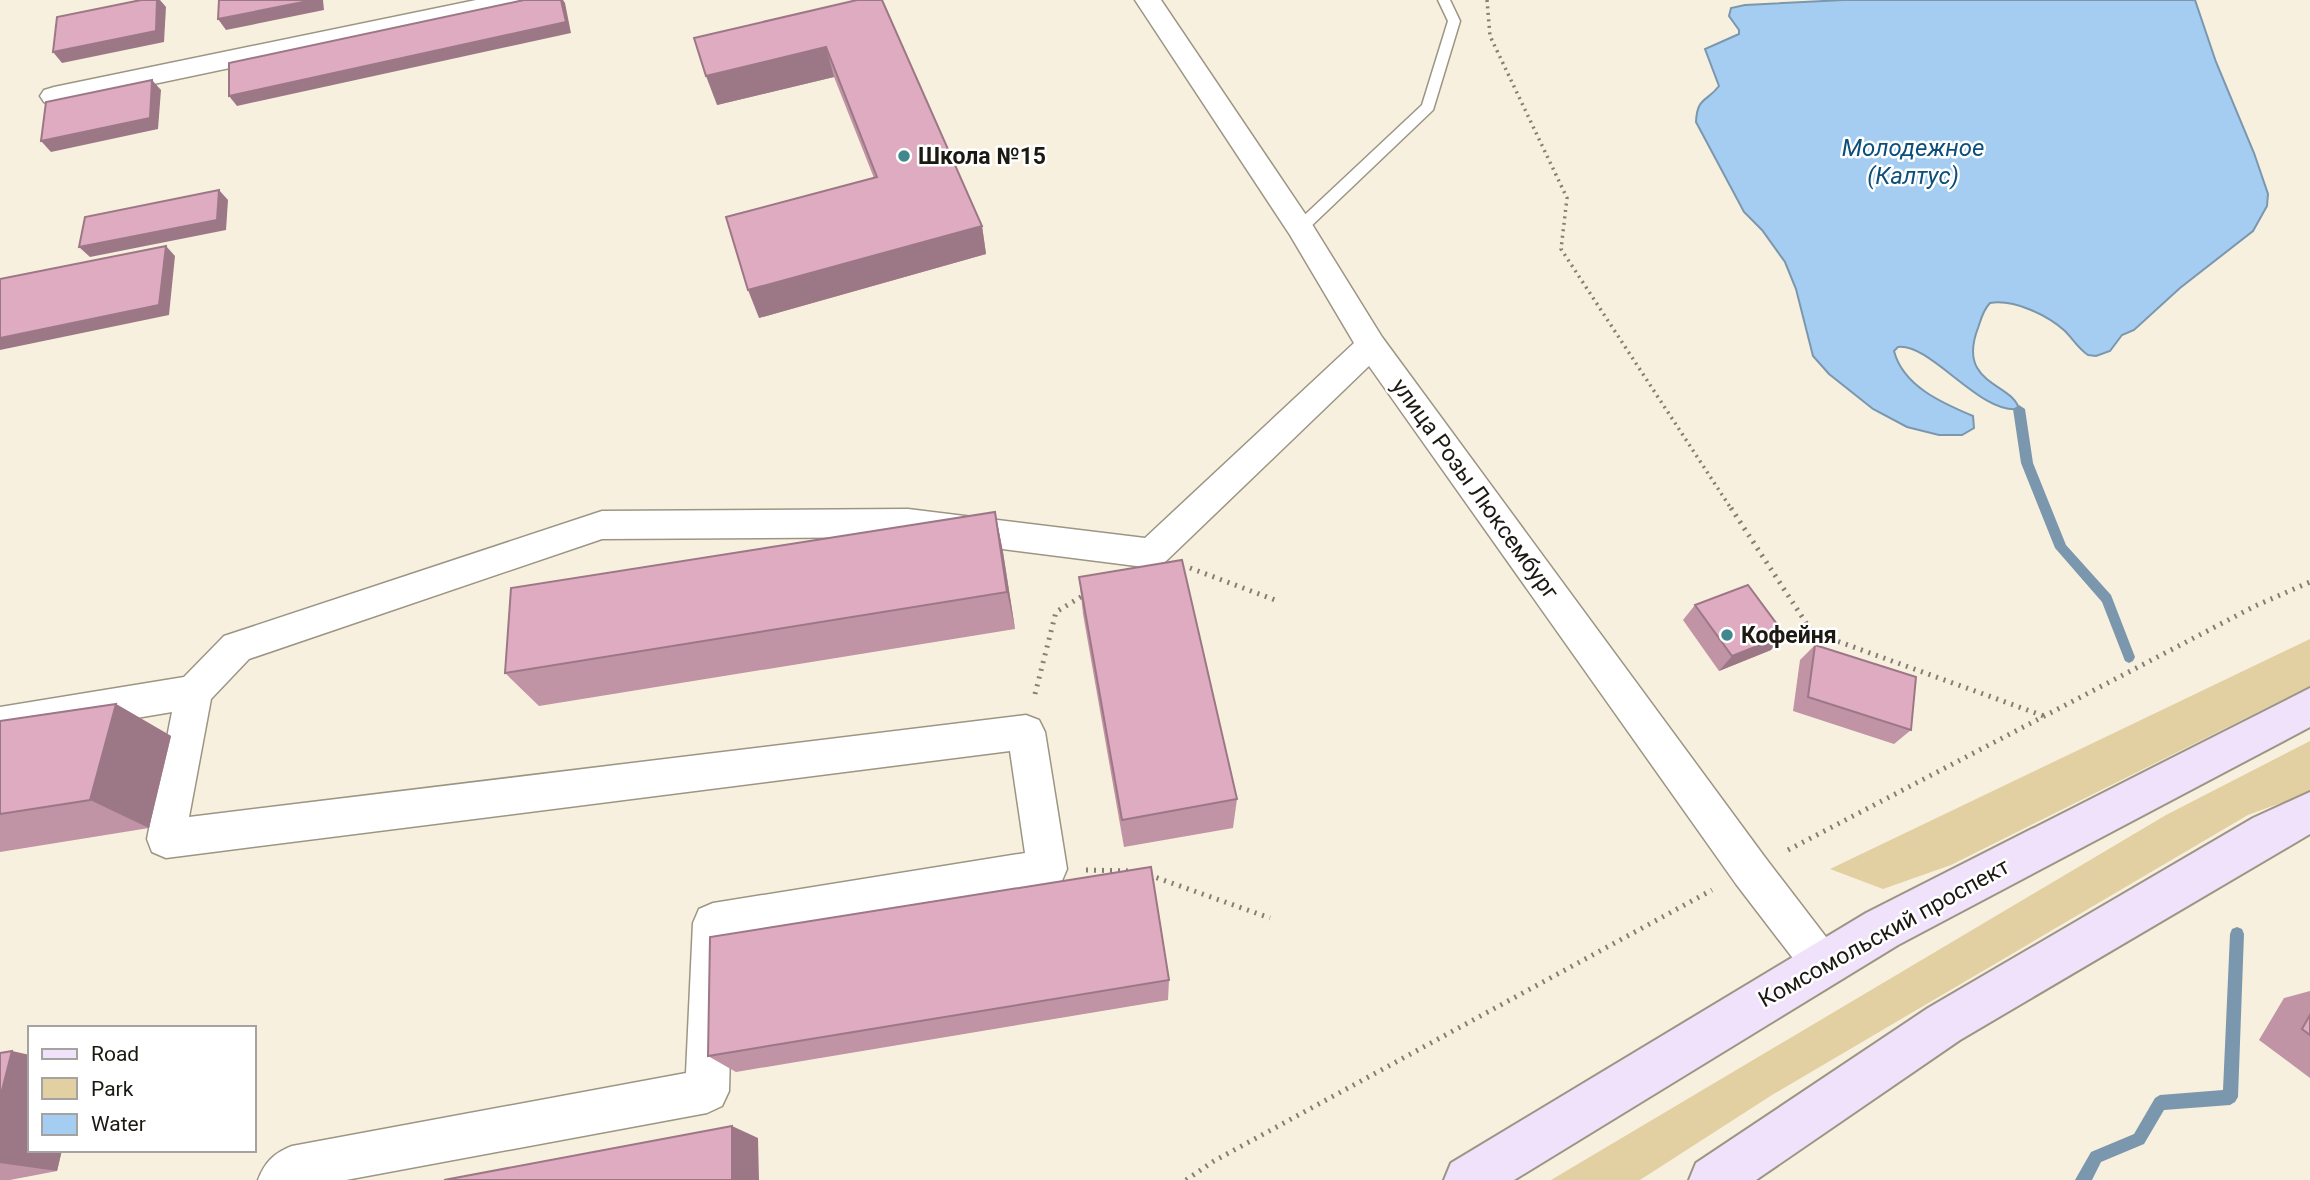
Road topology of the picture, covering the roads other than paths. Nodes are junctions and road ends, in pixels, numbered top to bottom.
1 (515, 0) edge
2 (1148, 0) edge
3 (1444, 0) edge
4 (54, 96) dead end
5 (1300, 228) junction
6 (1371, 345) junction
7 (194, 692) junction
8 (2310, 706) edge
9 (0, 724) edge
10 (2310, 812) edge
11 (1822, 964) junction
12 (280, 1180) edge
13 (1468, 1180) edge
14 (1713, 1180) edge

1 - 4 street
2 - 5 street, улица Розы Люксембург
3 - 5 lane
5 - 6 street, улица Розы Люксембург
6 - 7 street
6 - 11 street, улица Розы Люксембург
7 - 9 street
7 - 12 street
8 - 11 main road, Комсомольский проспект
10 - 14 main road
11 - 13 main road, Комсомольский проспект

